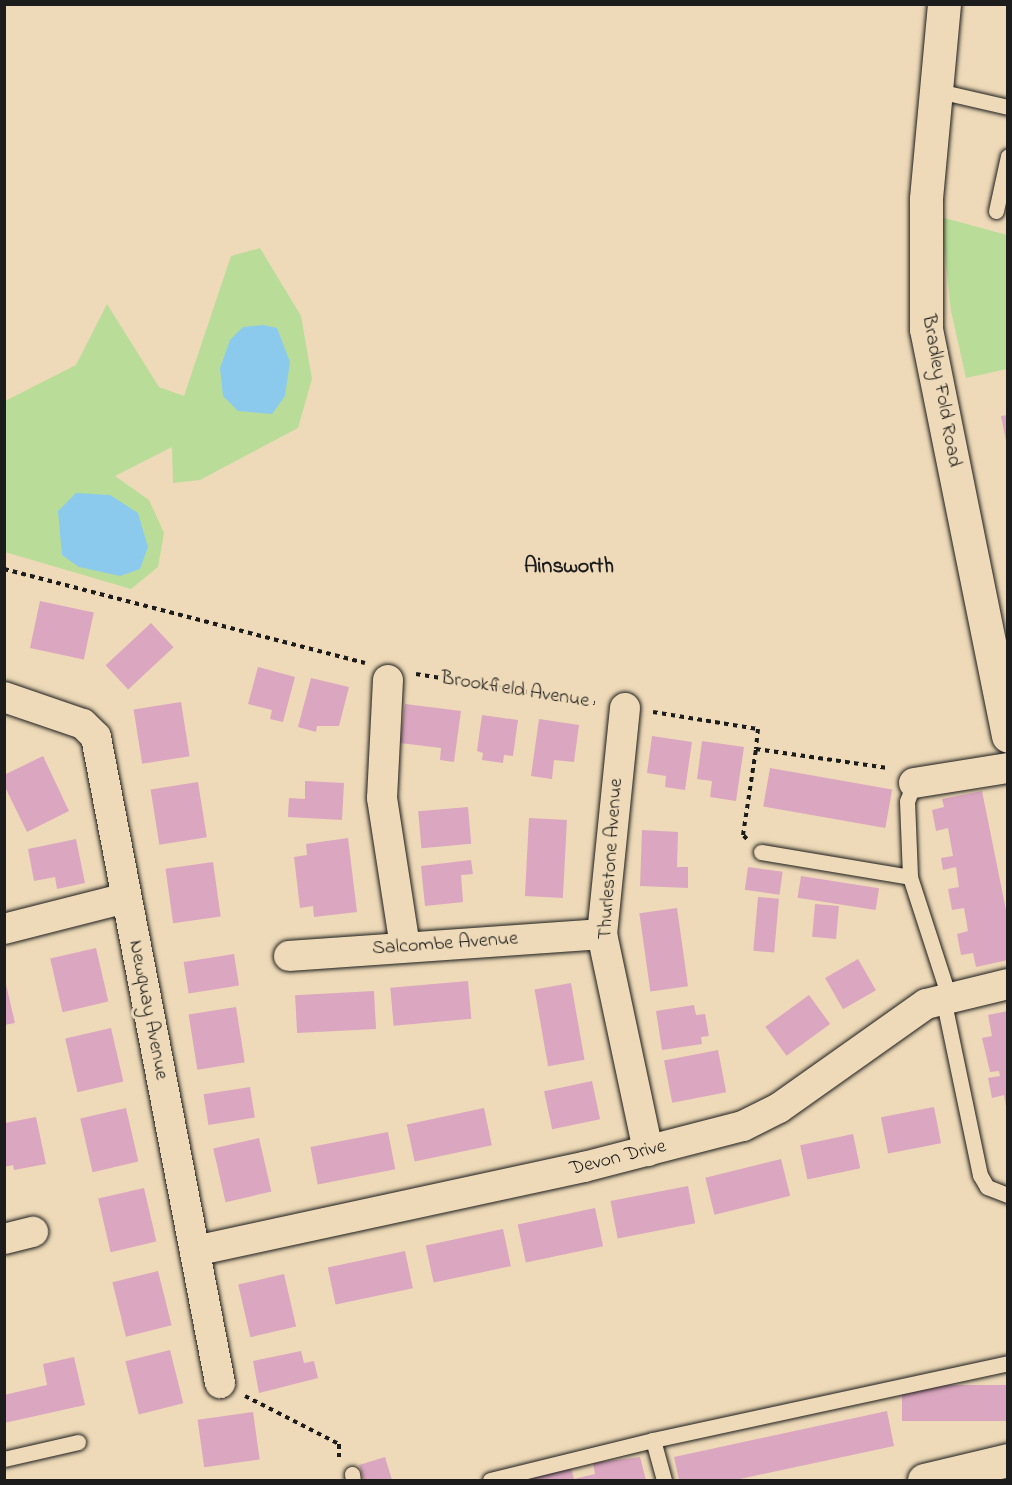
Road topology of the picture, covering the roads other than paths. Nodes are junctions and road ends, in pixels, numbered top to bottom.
1 (944, 4) edge
2 (934, 90) junction
3 (1008, 107) edge
4 (1008, 156) edge
5 (996, 211) dead end
6 (393, 673) road end
7 (4, 697) edge
8 (625, 708) road end
9 (1007, 735) edge
10 (1008, 768) edge
11 (914, 783) joint
12 (761, 852) road end
13 (910, 877) junction
14 (126, 898) junction
15 (4, 929) edge
16 (602, 934) junction
17 (405, 947) junction
18 (289, 955) dead end
19 (1008, 984) edge
20 (946, 998) junction
21 (648, 1151) junction
22 (1008, 1194) edge
23 (33, 1232) dead end
24 (4, 1239) edge
25 (195, 1251) junction
26 (1008, 1363) edge
27 (220, 1383) road end
28 (653, 1440) junction
29 (78, 1442) dead end
30 (4, 1459) edge
31 (1008, 1460) edge
32 (490, 1480) edge
33 (664, 1480) edge
34 (924, 1480) edge

1 - 2 street, Bradley Fold Road
2 - 3 lane
2 - 9 street, Bradley Fold Road
4 - 5 lane
6 - 17 street
7 - 14 street, Newquay Avenue
8 - 16 street, Thurlestone Avenue
10 - 11 street
11 - 13 lane
12 - 13 lane
13 - 20 lane
14 - 15 street
14 - 25 street, Newquay Avenue
16 - 17 street, Salcombe Avenue
16 - 21 street, Thurlestone Avenue
17 - 18 street, Salcombe Avenue
19 - 20 street, Devon Drive
20 - 21 street, Devon Drive
20 - 22 lane
21 - 25 street, Devon Drive
23 - 24 street
25 - 27 street, Newquay Avenue
26 - 28 lane
28 - 32 lane
28 - 33 lane
29 - 30 lane
31 - 34 street

